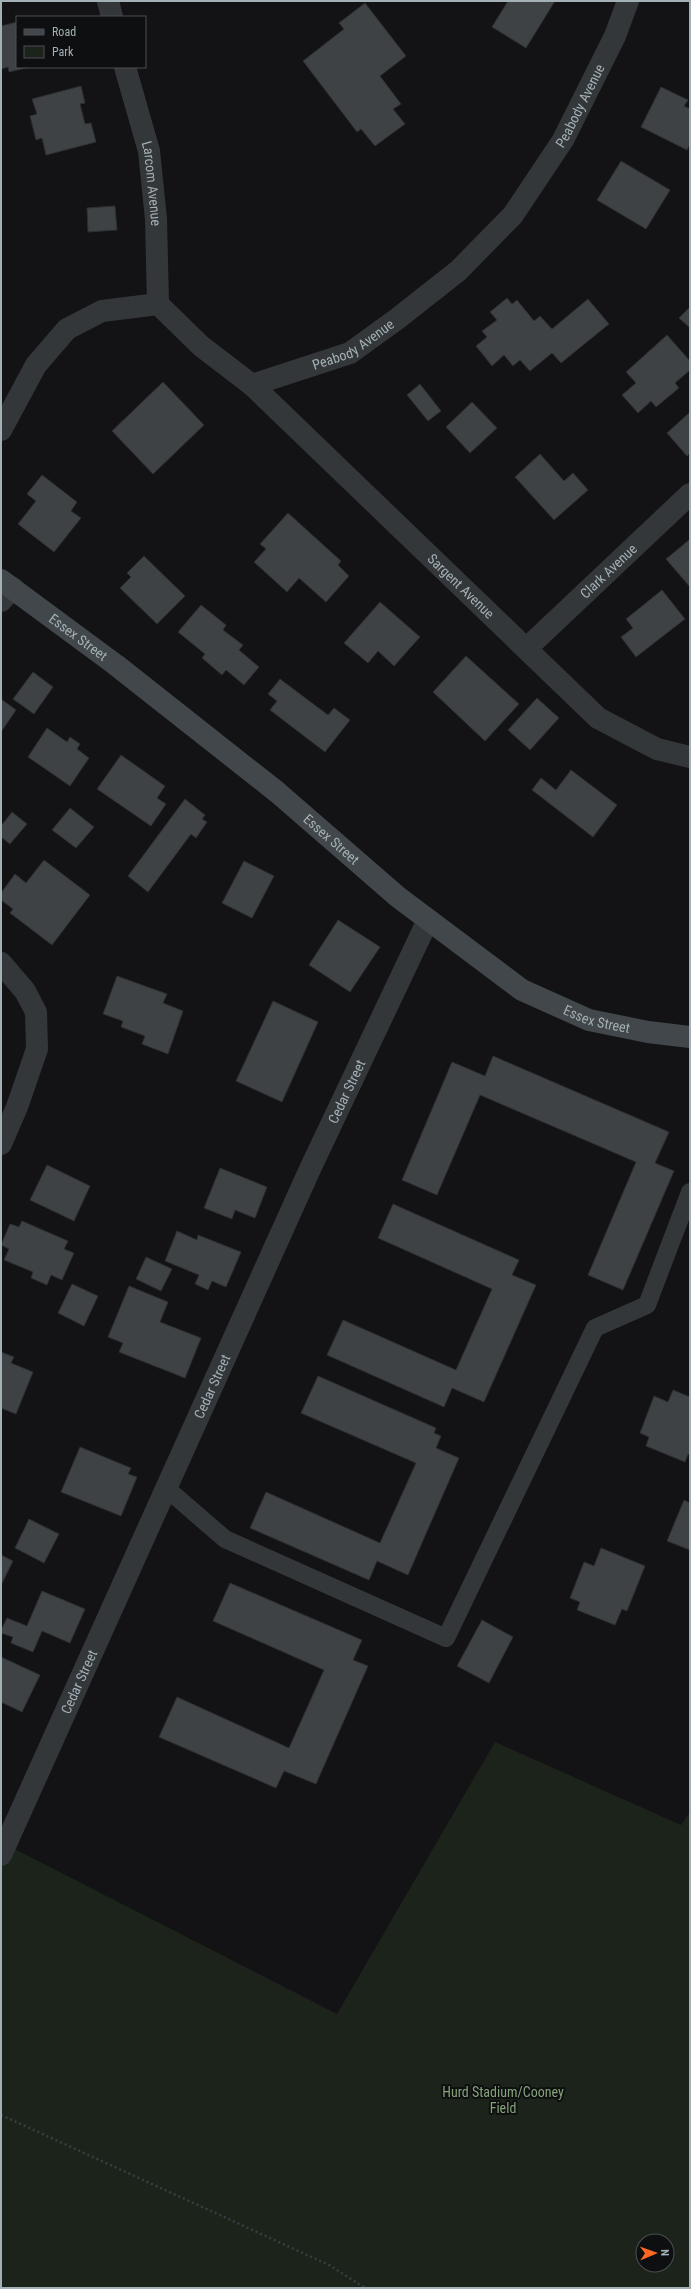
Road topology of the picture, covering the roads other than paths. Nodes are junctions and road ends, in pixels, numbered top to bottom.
1 (108, 1) edge
2 (628, 1) edge
3 (112, 16) edge
4 (125, 68) edge
5 (158, 304) junction
6 (252, 385) junction
7 (1, 430) edge
8 (690, 494) edge
9 (5, 590) edge
10 (527, 648) junction
11 (690, 757) edge
12 (428, 920) junction
13 (1, 963) edge
14 (690, 1037) edge
15 (1, 1144) edge
16 (690, 1192) edge
17 (166, 1488) junction
18 (1, 1854) edge

1 - 3 street
2 - 6 street, Peabody Avenue
4 - 5 street, Larcom Avenue
5 - 6 street
5 - 7 street
6 - 10 street, Sargent Avenue
8 - 10 street, Clark Avenue
9 - 12 main road, Essex Street
10 - 11 street, Sargent Avenue
12 - 14 main road, Essex Street
12 - 17 street, Cedar Street
13 - 15 street
16 - 17 lane
17 - 18 street, Cedar Street

